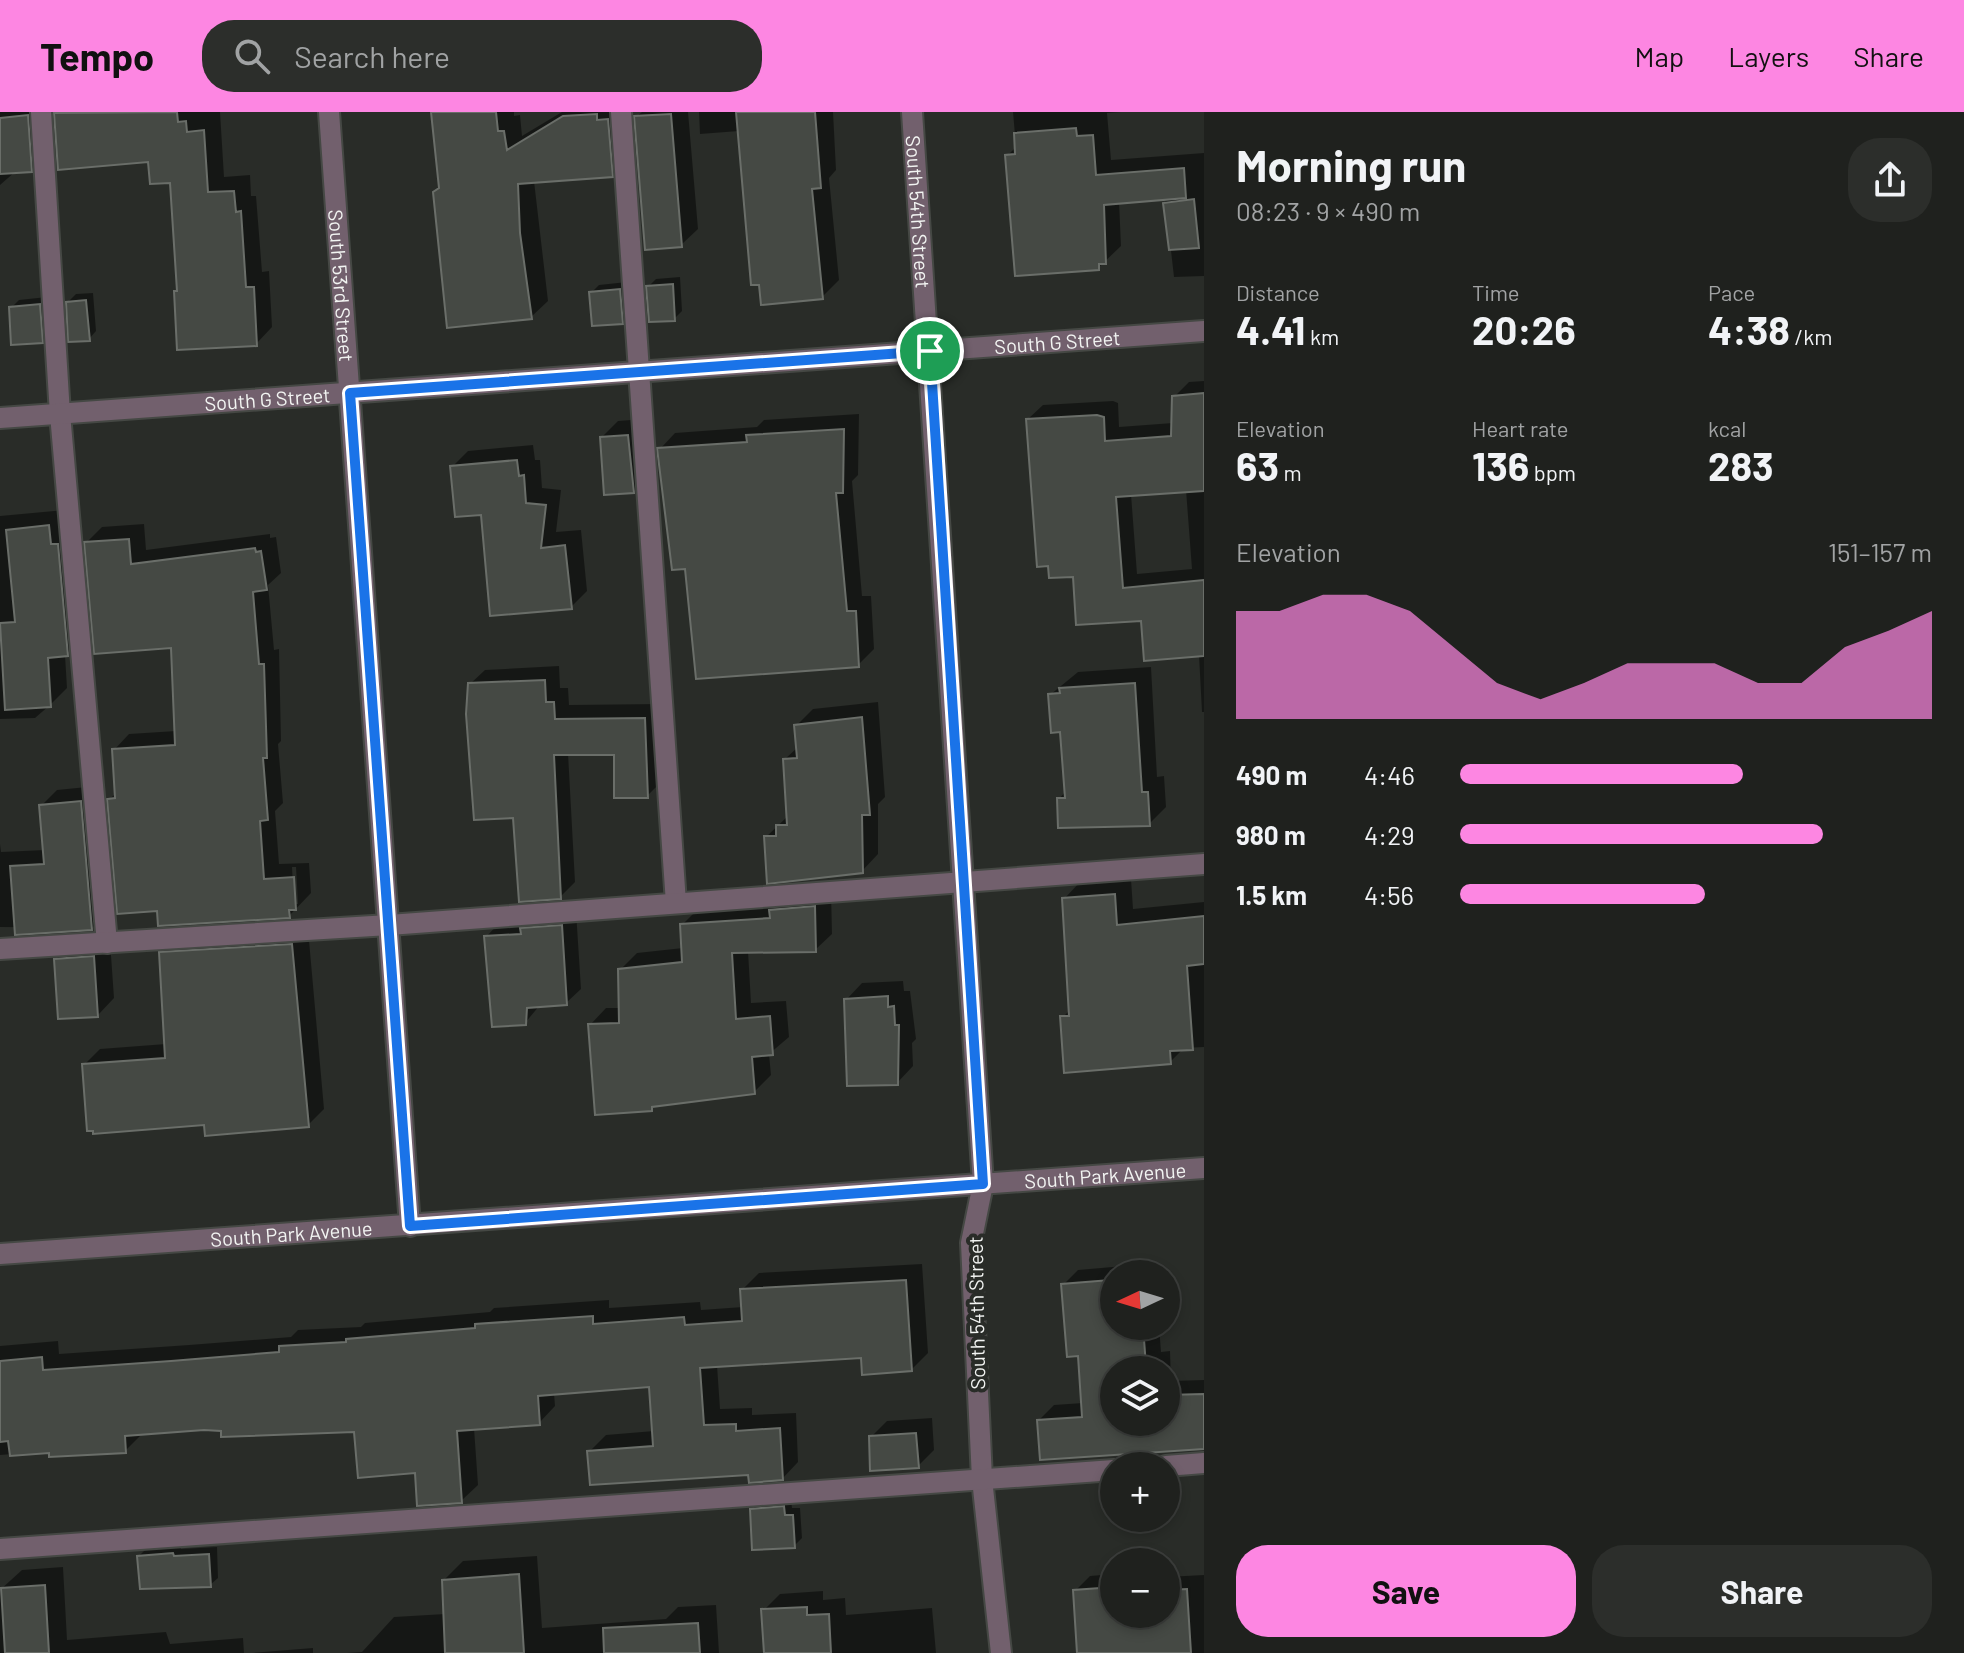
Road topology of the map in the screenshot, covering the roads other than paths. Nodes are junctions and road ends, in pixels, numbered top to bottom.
1 (41, 112) edge
2 (329, 112) edge
3 (621, 112) edge
4 (912, 112) edge
5 (1204, 331) edge
6 (930, 351) junction
7 (639, 372) junction
8 (350, 393) junction
9 (60, 414) junction
10 (0, 418) edge
11 (1204, 864) edge
12 (965, 880) junction
13 (676, 903) junction
14 (389, 925) junction
15 (107, 943) junction
16 (0, 949) edge
17 (1204, 1168) edge
18 (983, 1184) junction
19 (410, 1226) junction
20 (0, 1254) edge
21 (1204, 1463) edge
22 (1180, 1465) edge
23 (1100, 1471) edge
24 (982, 1479) junction
25 (0, 1549) edge
26 (1001, 1653) edge

1 - 9 street
2 - 8 street, South 53rd Street
3 - 7 street
4 - 6 street, South 54th Street
5 - 6 street, South G Street
6 - 7 street, South G Street
6 - 12 street, South 54th Street
7 - 8 street, South G Street
7 - 13 street
8 - 9 street, South G Street
8 - 14 street, South 53rd Street
9 - 10 street, South G Street
9 - 15 street
11 - 12 street
12 - 13 street
12 - 18 street, South 54th Street
13 - 14 street
14 - 15 street
14 - 19 street, South 53rd Street
15 - 16 street
17 - 18 street, South Park Avenue
18 - 19 street, South Park Avenue
18 - 24 street, South 54th Street
19 - 20 street, South Park Avenue
21 - 22 street
23 - 24 street
24 - 25 street
24 - 26 street, South 54th Street

